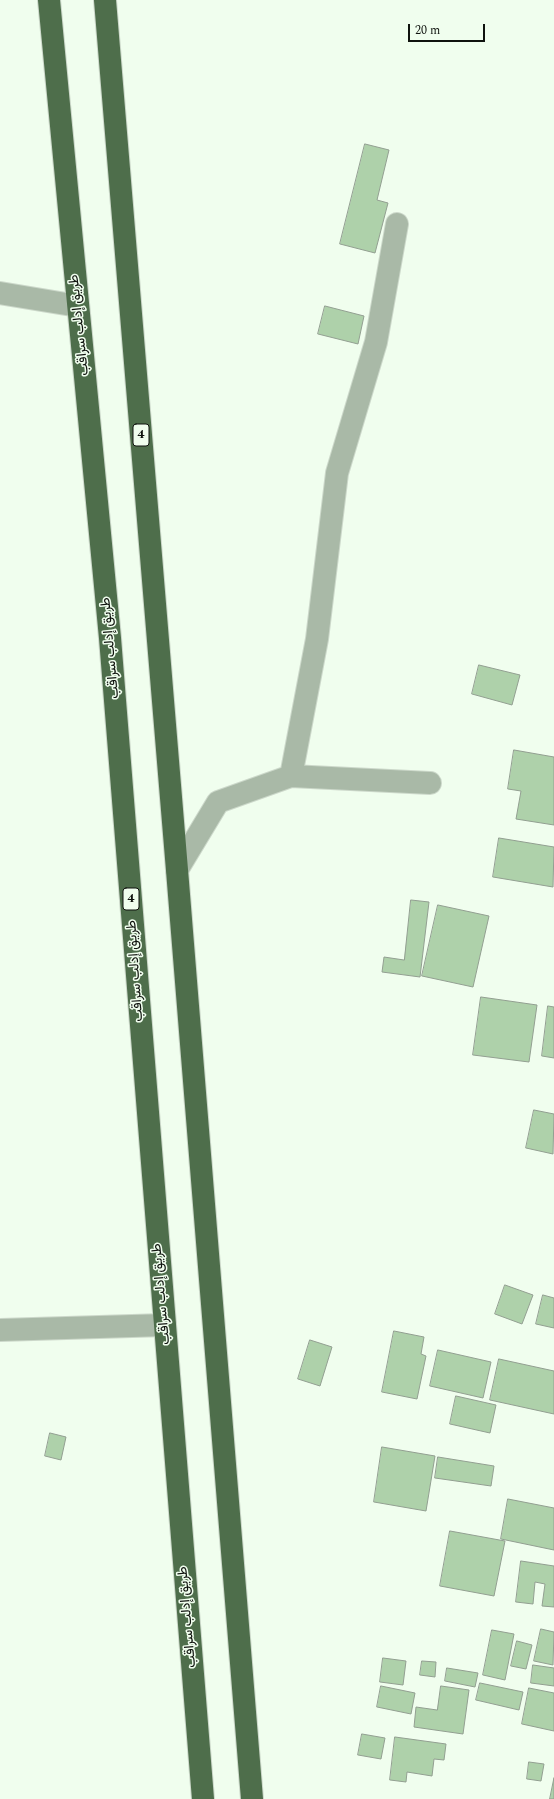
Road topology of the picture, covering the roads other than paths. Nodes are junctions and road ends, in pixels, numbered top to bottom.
1 (49, 0) edge
2 (105, 0) edge
3 (398, 224) dead end
4 (0, 293) edge
5 (78, 306) junction
6 (291, 776) junction
7 (430, 783) dead end
8 (177, 870) junction
9 (165, 1325) junction
10 (0, 1330) edge
11 (203, 1799) edge
12 (252, 1799) edge

1 - 5 highway, طريق إدلب سراقب / 4
2 - 8 highway, 4
3 - 6 street
4 - 5 street
5 - 9 highway, طريق إدلب سراقب / 4
6 - 7 street
6 - 8 street
8 - 12 highway
9 - 10 street
9 - 11 highway, طريق إدلب سراقب / 4

